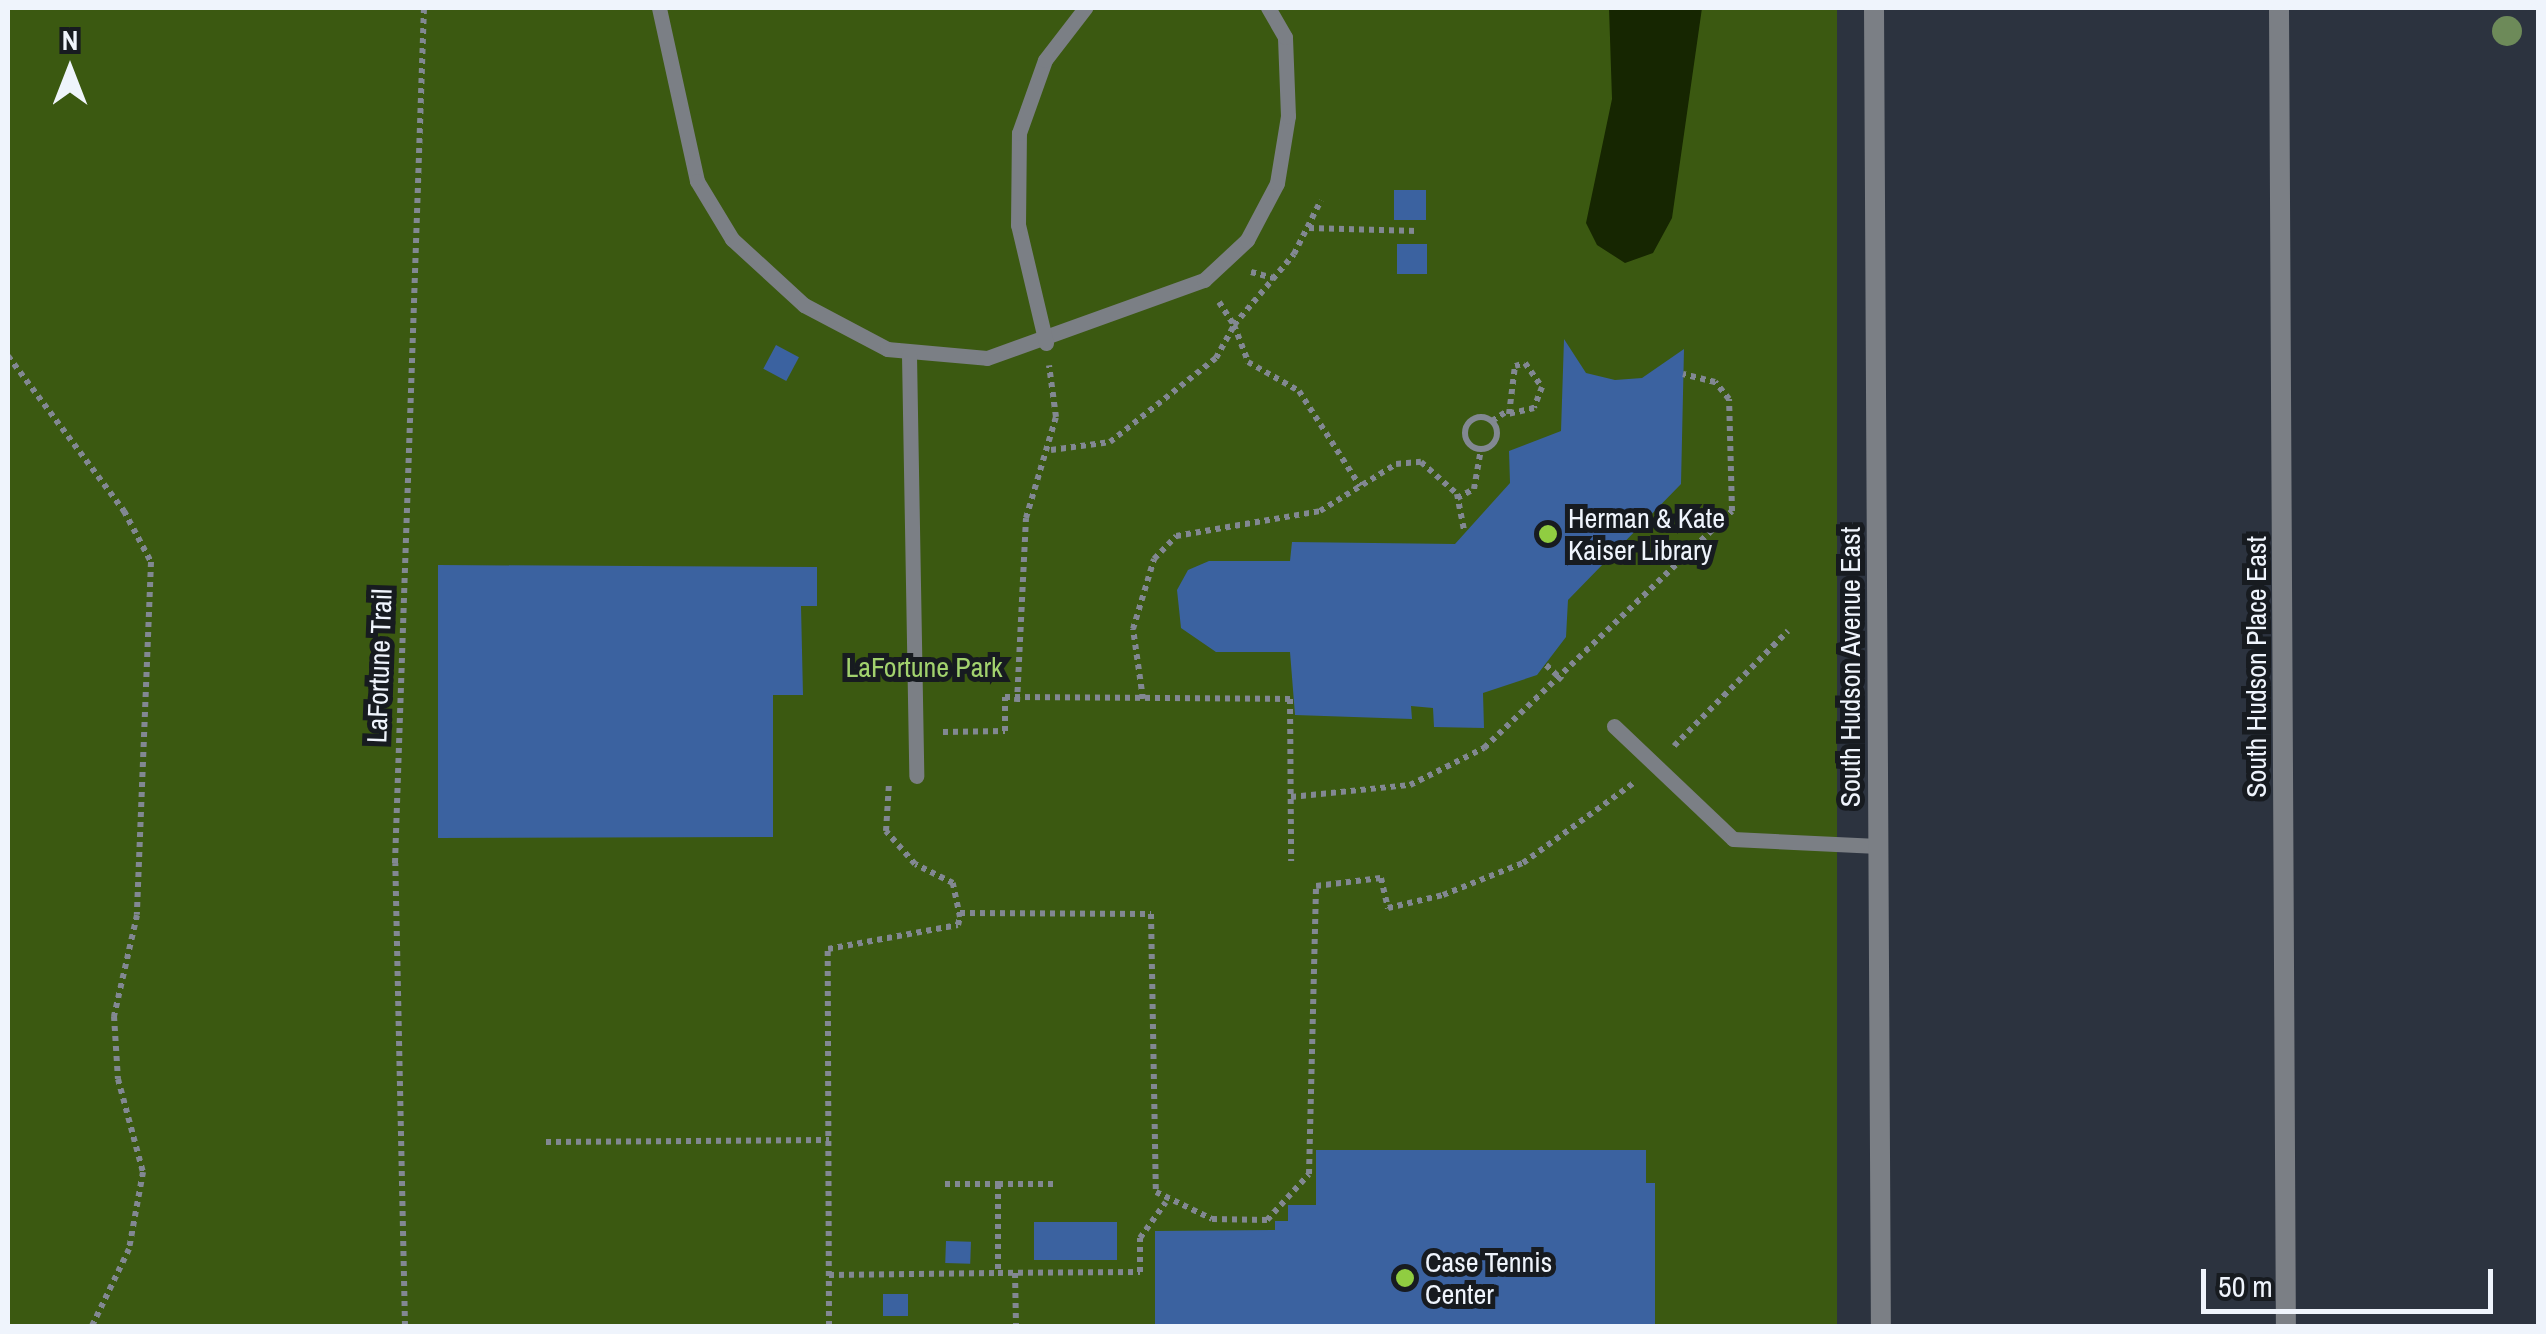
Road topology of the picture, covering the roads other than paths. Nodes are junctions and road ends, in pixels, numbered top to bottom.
1 (659, 8) edge
2 (1085, 8) edge
3 (1268, 8) edge
4 (1874, 8) edge
5 (2278, 8) edge
6 (1046, 343) junction
7 (910, 355) junction
8 (1614, 726) dead end
9 (916, 776) dead end
10 (1878, 846) junction
11 (1881, 1326) edge
12 (2286, 1326) edge

1 - 7 lane
2 - 6 lane
3 - 6 lane
4 - 10 street, South Hudson Avenue East
5 - 12 street, South Hudson Place East
6 - 7 lane
7 - 9 lane
8 - 10 lane
10 - 11 street, South Hudson Avenue East

